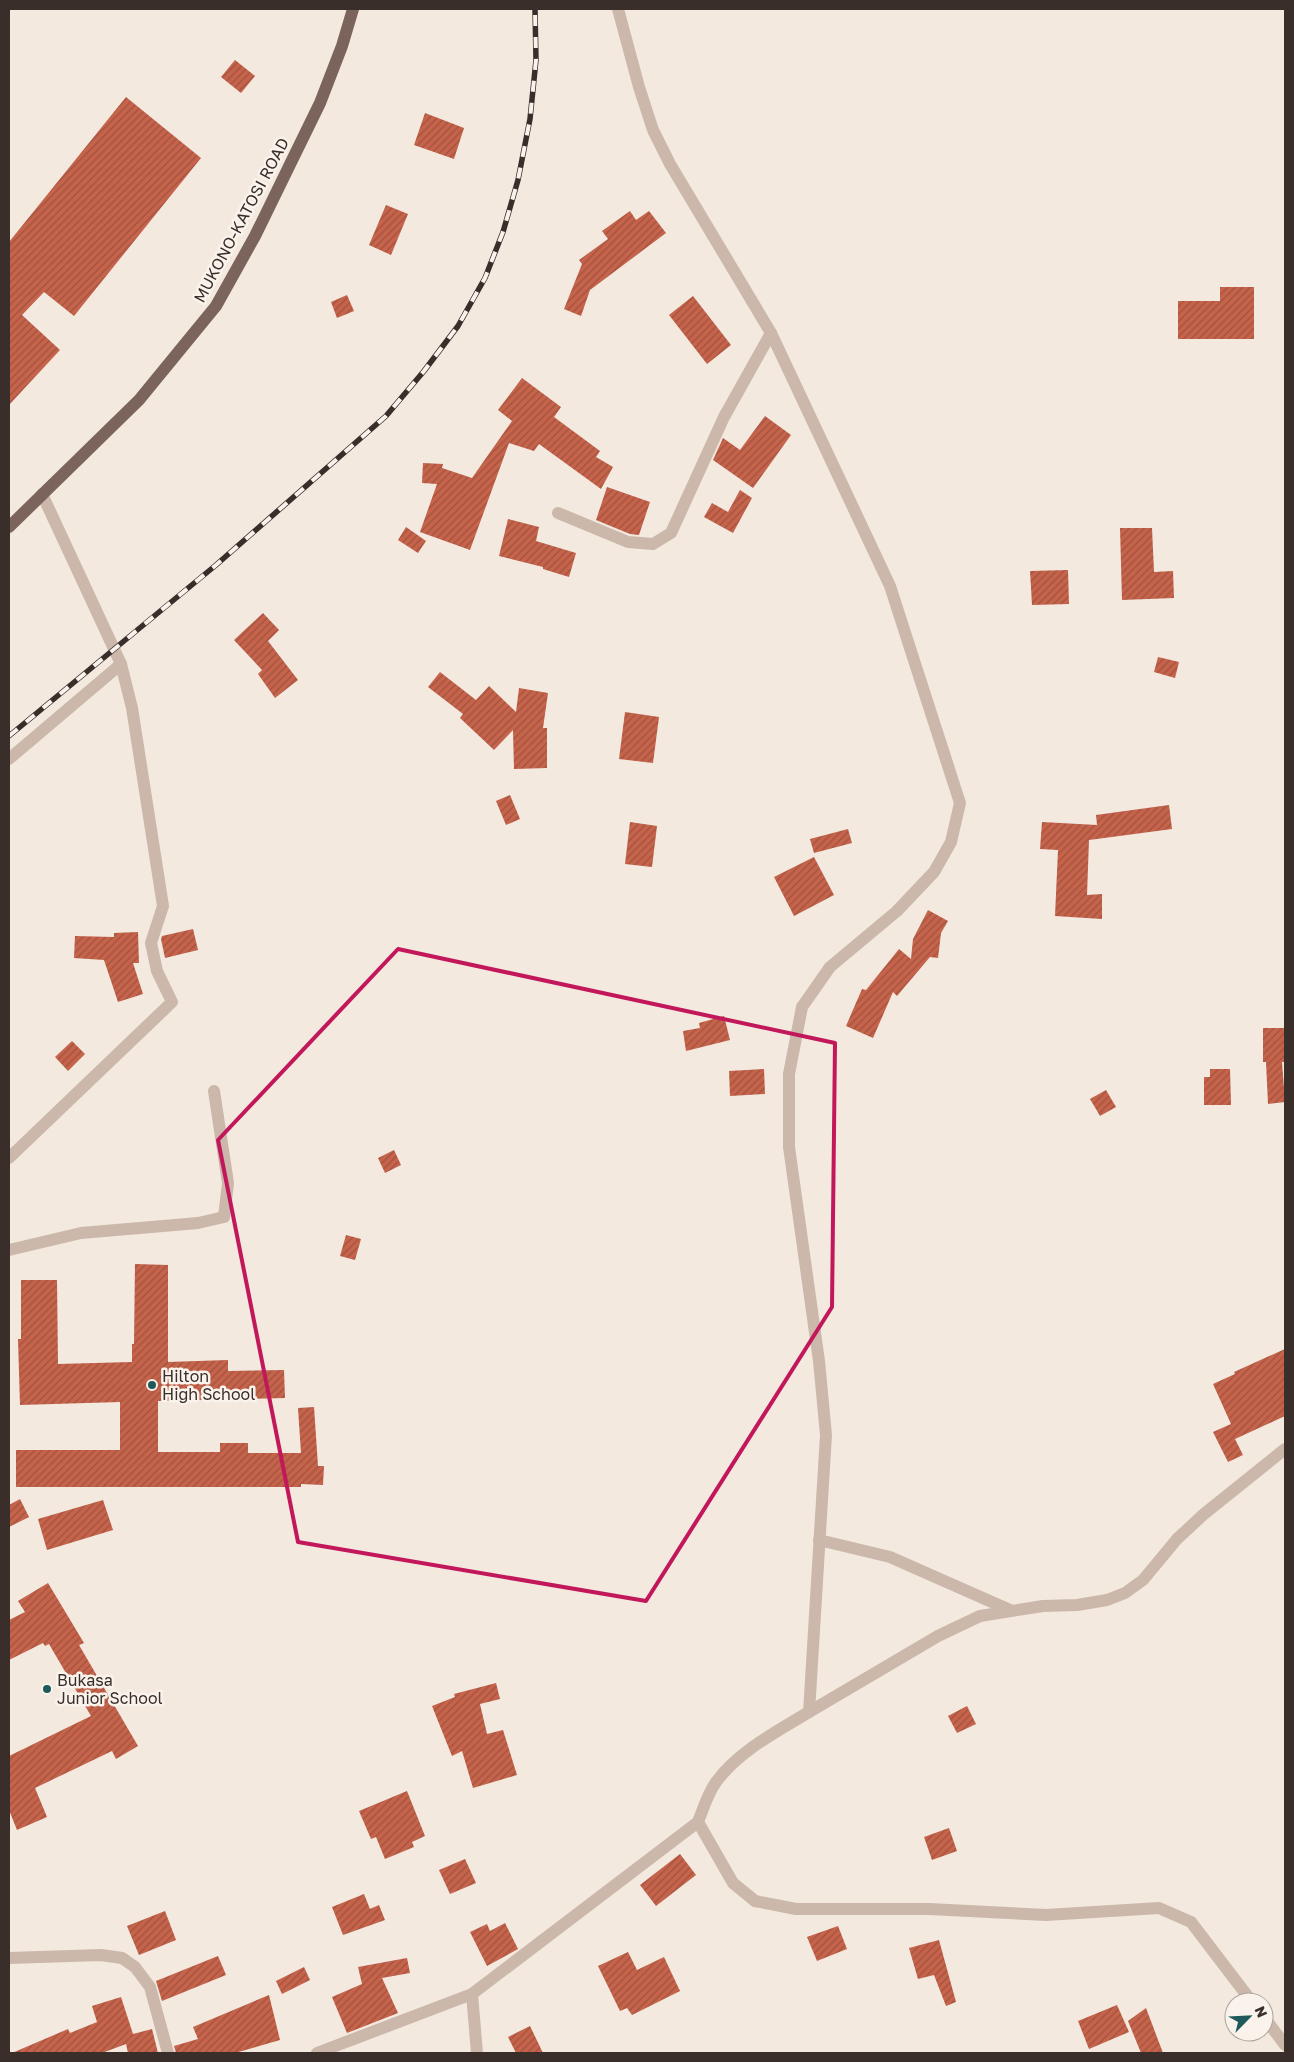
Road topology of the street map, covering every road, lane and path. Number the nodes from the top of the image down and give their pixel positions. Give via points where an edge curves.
1 (353, 9) edge
2 (618, 9) edge
3 (770, 333) junction
4 (42, 494) junction
5 (558, 513) dead end
6 (9, 526) edge
7 (121, 664) junction
8 (9, 759) edge
9 (214, 1090) dead end
10 (9, 1158) edge
11 (9, 1250) edge
12 (1285, 1450) edge
13 (819, 1540) junction
14 (1010, 1610) junction
15 (809, 1712) junction
16 (698, 1822) junction
17 (9, 1958) edge
18 (1244, 1992) edge
19 (472, 1994) junction
20 (1274, 2030) edge
21 (1285, 2045) edge
22 (168, 2053) edge
23 (318, 2053) edge
24 (477, 2053) edge

1 - 4 main road, MUKONO-KATOSI ROAD via 320,103 255,236 216,306 139,400
2 - 3 street via 654,130 670,164
3 - 5 street via 724,416 672,533 653,544 628,542
3 - 13 street via 890,586 960,803 951,842 934,872 897,910 830,967 802,1007 800,1016 789,1074 789,1147 826,1435
4 - 6 main road, MUKONO-KATOSI ROAD
4 - 7 street
7 - 8 street
7 - 10 street via 132,708 163,906 151,943 157,971 172,1002
9 - 11 street via 228,1183 224,1217 81,1233
12 - 14 street via 1204,1514 1177,1539 1143,1580 1125,1593 1077,1605
13 - 14 street via 890,1558
13 - 15 street
14 - 15 street via 980,1616 938,1636
15 - 16 street via 739,1758 715,1783
16 - 18 street via 733,1883 755,1901 796,1909 929,1909 1046,1915 1159,1908 1191,1922
16 - 19 street
17 - 22 street via 101,1955 122,1958 135,1967 150,1987
19 - 23 street
19 - 24 street
20 - 21 street

